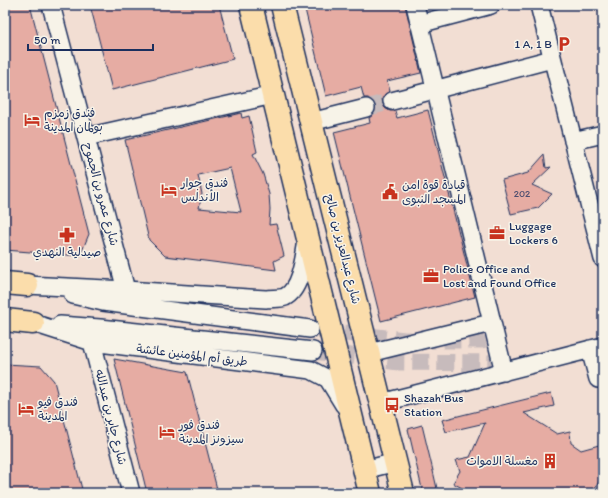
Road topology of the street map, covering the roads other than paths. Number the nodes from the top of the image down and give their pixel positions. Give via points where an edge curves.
1 (51, 5) edge
2 (251, 5) edge
3 (282, 5) edge
4 (415, 5) edge
5 (491, 5) edge
6 (539, 5) edge
7 (419, 24) junction
8 (552, 59) junction
9 (436, 90) junction
10 (273, 95) junction
11 (392, 101) tunnel mouth
12 (366, 108) tunnel mouth
13 (311, 122) junction
14 (603, 134) edge
15 (86, 137) junction
16 (573, 142) junction
17 (308, 237) junction
18 (603, 259) edge
19 (5, 283) edge
20 (27, 285) junction
21 (126, 290) junction
22 (5, 320) edge
23 (33, 323) junction
24 (492, 323) junction
25 (310, 329) tunnel mouth
26 (92, 342) junction
27 (597, 347) edge
28 (313, 351) tunnel mouth
29 (369, 353) junction
30 (504, 372) junction
31 (598, 379) dead end
32 (381, 404) junction
33 (353, 424) junction
34 (396, 462) junction
35 (364, 470) junction
36 (131, 493) edge
37 (370, 493) edge
38 (403, 493) edge

1 - 15 street, شارع عمرو بن الجموح
2 - 10 main road
3 - 13 main road, شارع عبدالعزيز بن صالح
4 - 7 street
5 - 7 street
6 - 8 street
7 - 9 street
8 - 9 street
8 - 16 street
9 - 11 street
9 - 24 street
10 - 15 street
10 - 17 main road
12 - 13 street
13 - 29 main road, شارع عبدالعزيز بن صالح
14 - 16 street
15 - 21 street, شارع عمرو بن الجموح
16 - 18 street
17 - 21 street via 295,288 284,297 266,299
17 - 33 main road
19 - 20 main road
20 - 21 street
20 - 25 street via 103,302
22 - 23 main road, طريق أم المؤمنين عائشة
23 - 26 street, طريق أم المؤمنين عائشة
23 - 28 street
24 - 29 street
24 - 30 street
26 - 33 street, طريق أم المؤمنين عائشة via 311,370 328,379 342,400
26 - 36 street, شارع جابر بن عبدالله
27 - 30 street
27 - 31 street
29 - 32 main road, شارع عبدالعزيز بن صالح
30 - 32 street
32 - 34 main road, شارع عبدالعزيز بن صالح
33 - 35 main road
34 - 35 street
34 - 38 main road, شارع عبدالعزيز بن صالح
35 - 37 main road

